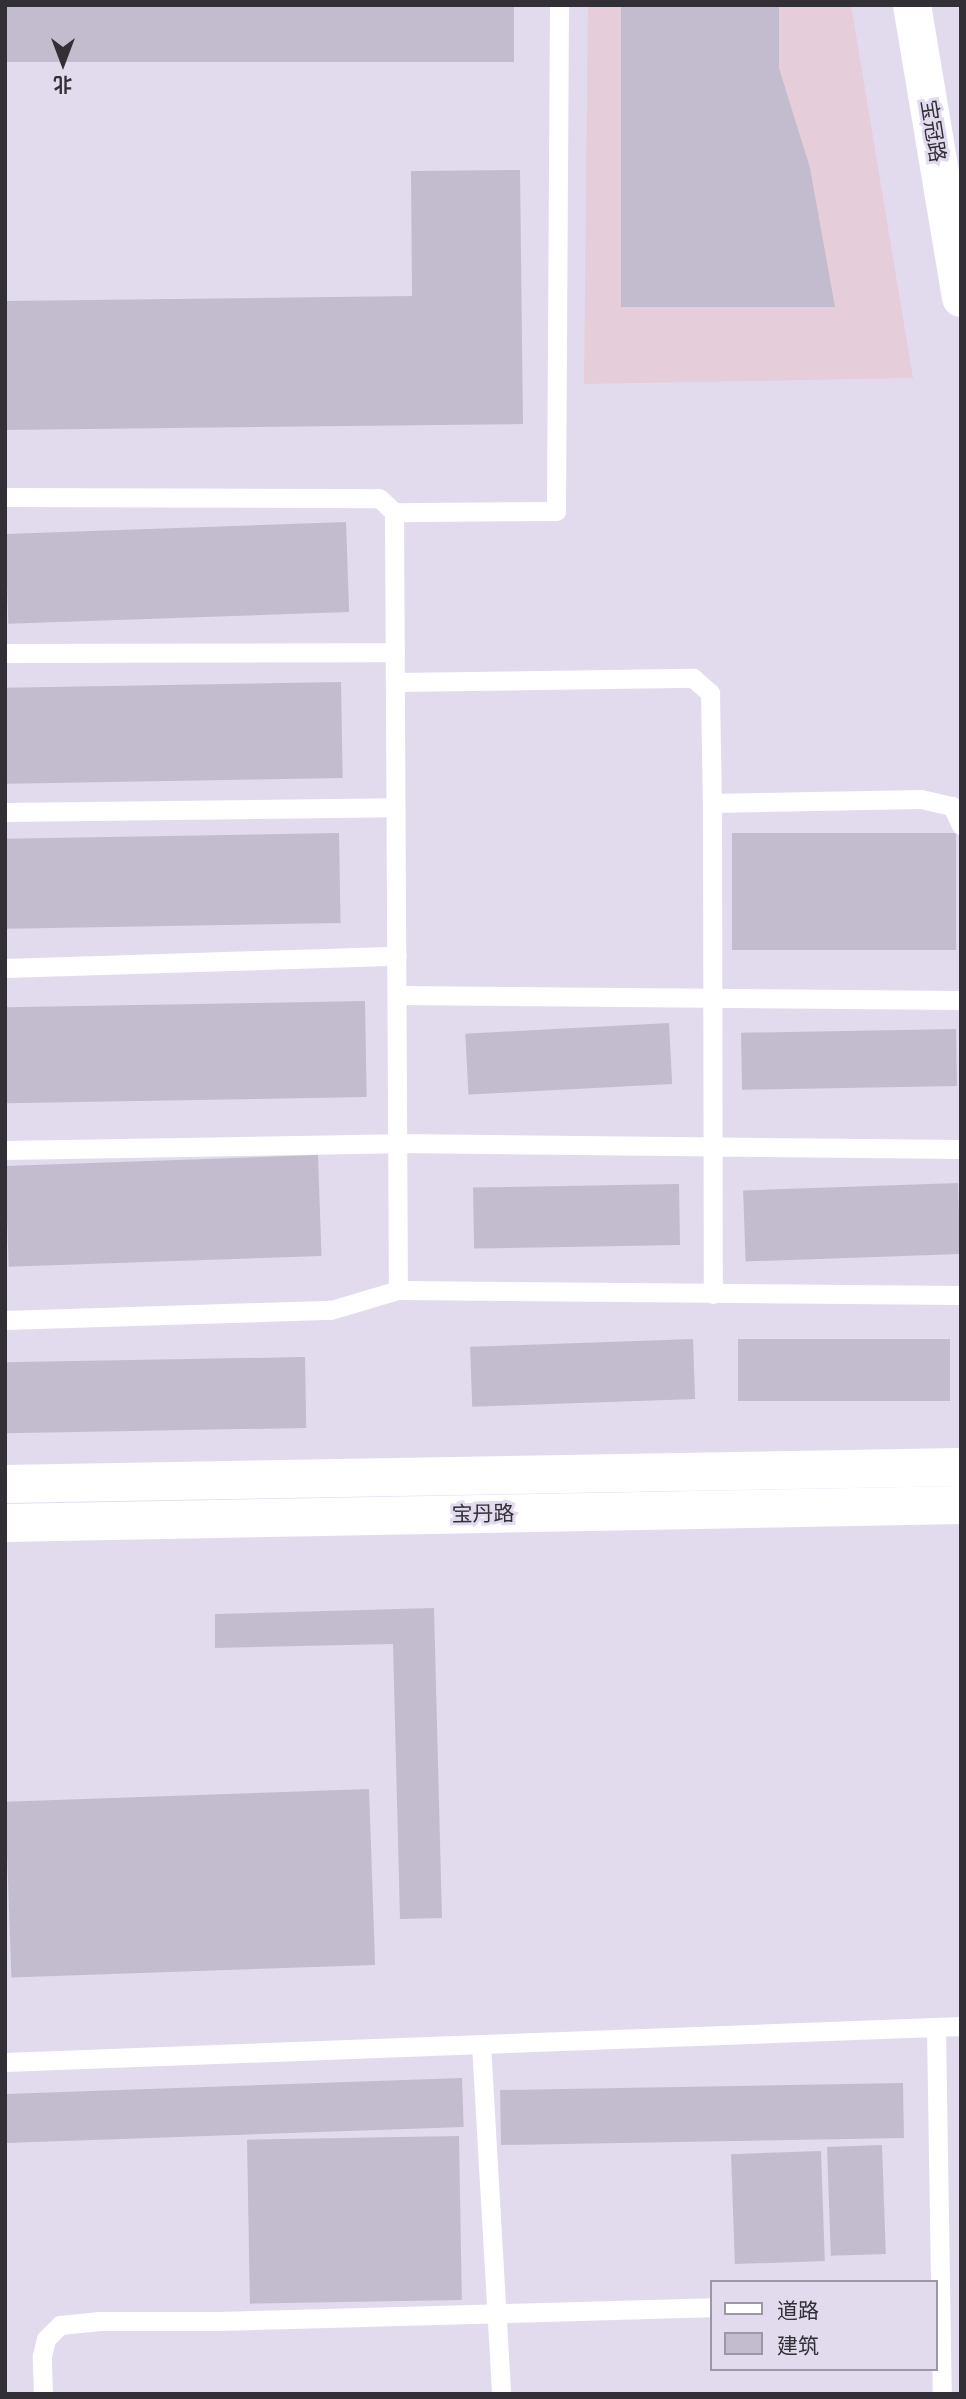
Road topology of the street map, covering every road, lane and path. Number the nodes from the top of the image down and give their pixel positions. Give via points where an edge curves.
1 (558, 5) edge
2 (912, 5) edge
3 (961, 298) edge
4 (5, 497) edge
5 (394, 512) junction
6 (395, 652) junction
7 (5, 653) edge
8 (396, 682) junction
9 (712, 803) junction
10 (396, 807) junction
11 (5, 812) edge
12 (961, 825) edge
13 (397, 956) junction
14 (5, 968) edge
15 (397, 995) junction
16 (713, 997) junction
17 (961, 1000) edge
18 (397, 1143) junction
19 (713, 1147) junction
20 (961, 1149) edge
21 (5, 1150) edge
22 (398, 1290) junction
23 (713, 1294) junction
24 (961, 1295) edge
25 (5, 1320) edge
26 (961, 1467) edge
27 (5, 1485) edge
28 (961, 1504) edge
29 (5, 1523) edge
30 (961, 2026) edge
31 (936, 2027) junction
32 (481, 2044) junction
33 (5, 2062) edge
34 (938, 2280) edge
35 (938, 2300) edge
36 (710, 2307) edge
37 (498, 2313) junction
38 (43, 2394) edge
39 (501, 2394) edge
40 (942, 2394) edge

1 - 5 lane via 556,511
2 - 3 street, 宝冠路
4 - 5 lane via 379,498
5 - 6 lane
6 - 7 lane
6 - 8 lane
8 - 9 lane via 693,678 710,693
8 - 10 lane
9 - 12 lane via 921,799 952,806
9 - 16 lane
10 - 11 lane
10 - 13 lane
13 - 14 lane
13 - 15 lane
15 - 16 lane
15 - 18 lane
16 - 17 lane
16 - 19 lane
18 - 19 lane
18 - 21 lane
18 - 22 lane
19 - 20 lane
19 - 23 lane
22 - 23 lane
22 - 25 lane via 331,1310
23 - 24 lane
26 - 27 street, 宝丹路
28 - 29 street, 宝丹路
30 - 31 lane
31 - 32 lane
31 - 34 lane
32 - 33 lane
32 - 37 lane
35 - 40 lane
36 - 37 lane
37 - 38 lane via 60,2325 46,2339
37 - 39 lane

